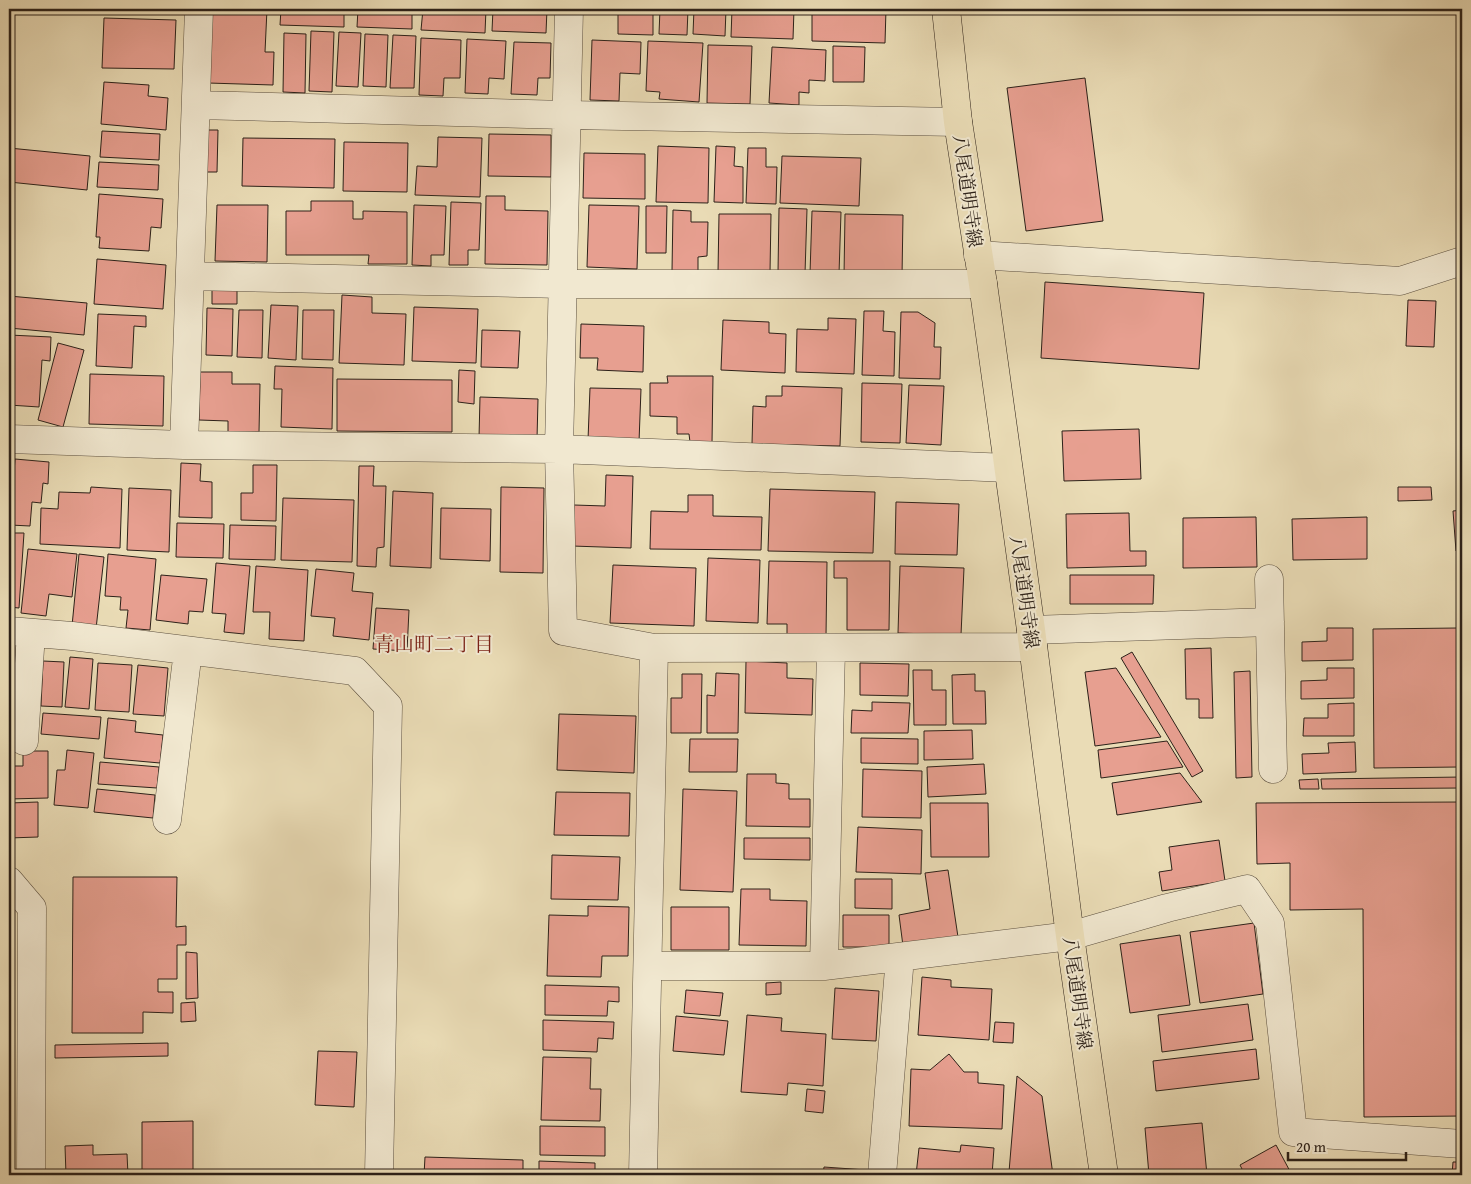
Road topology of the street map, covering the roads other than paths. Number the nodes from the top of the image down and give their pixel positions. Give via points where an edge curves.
1 (199, 9) edge
2 (569, 9) edge
3 (946, 9) edge
4 (196, 105) junction
5 (567, 115) junction
6 (958, 122) junction
7 (978, 255) junction
8 (1462, 261) edge
9 (190, 276) junction
10 (563, 284) junction
11 (983, 284) junction
12 (9, 438) edge
13 (184, 445) junction
14 (559, 449) junction
15 (1008, 468) junction
16 (1269, 579) dead end
17 (1270, 622) junction
18 (20, 632) edge
19 (1032, 638) junction
20 (654, 648) junction
21 (831, 648) junction
22 (188, 650) junction
23 (24, 741) dead end
24 (1273, 769) dead end
25 (167, 820) dead end
26 (9, 881) edge
27 (1070, 936) junction
28 (900, 957) junction
29 (648, 966) junction
30 (824, 966) junction
31 (1462, 1144) edge
32 (31, 1175) edge
33 (379, 1175) edge
34 (644, 1175) edge
35 (882, 1175) edge
36 (1104, 1175) edge

1 - 4 street
2 - 5 street
3 - 6 main road, 八尾道明寺線
4 - 5 street
4 - 9 street
5 - 6 street
5 - 10 street
6 - 7 main road, 八尾道明寺線
7 - 8 street via 1400,281
7 - 11 main road, 八尾道明寺線
9 - 10 street
9 - 13 street
10 - 11 street
10 - 14 street
11 - 15 main road, 八尾道明寺線
12 - 13 street
13 - 14 street
14 - 15 street
14 - 20 street via 563,631
15 - 19 main road, 八尾道明寺線
16 - 17 street
17 - 19 street
17 - 24 street
18 - 22 street
18 - 23 street
19 - 21 street
19 - 27 main road, 八尾道明寺線
20 - 21 street
20 - 29 street
21 - 30 street
22 - 25 street
22 - 33 street via 355,671 388,706
26 - 32 street via 32,908
27 - 28 street
27 - 31 street via 1247,889 1270,923 1293,1132
27 - 36 main road, 八尾道明寺線
28 - 30 street
28 - 35 street
29 - 30 street
29 - 34 street

